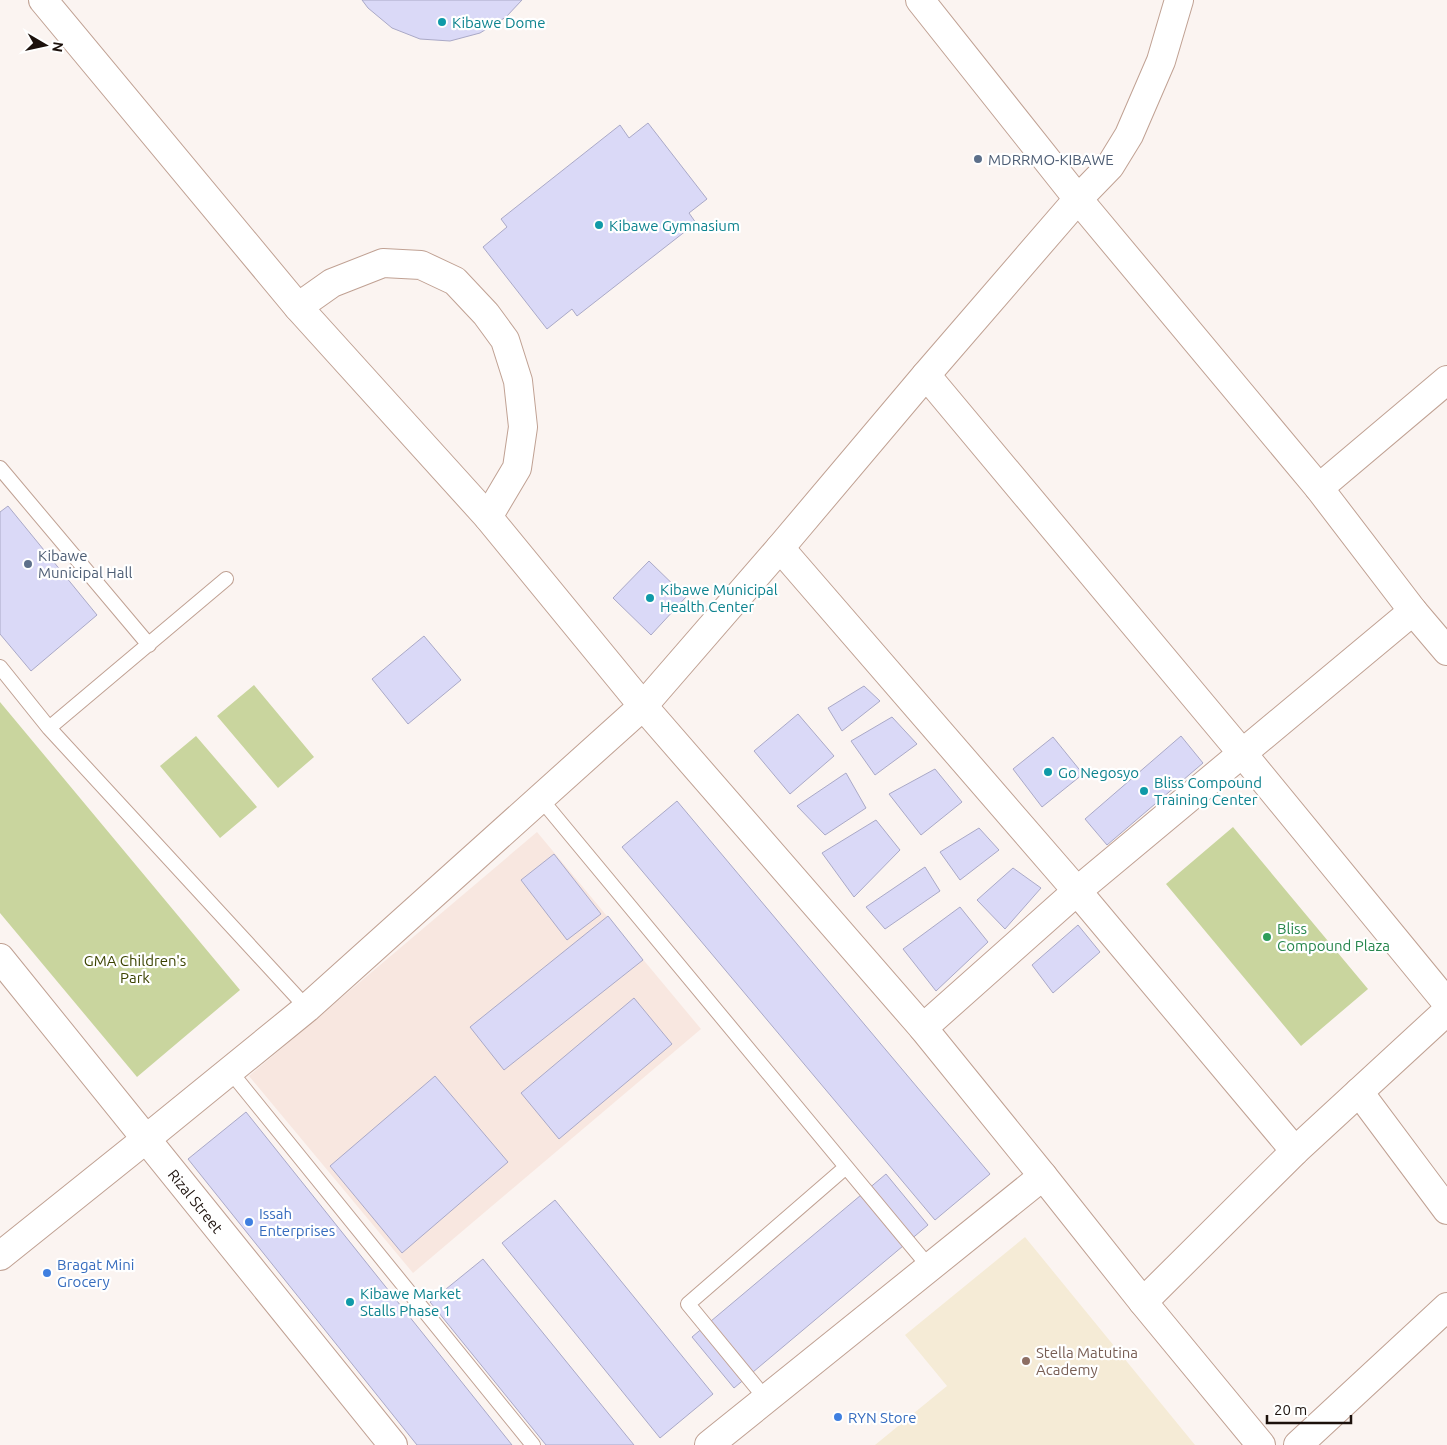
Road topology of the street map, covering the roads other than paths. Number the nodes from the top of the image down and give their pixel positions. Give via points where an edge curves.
1 (43, 0) edge
2 (920, 0) edge
3 (1179, 0) edge
4 (1078, 199) junction
5 (298, 307) junction
6 (926, 375) junction
7 (1447, 380) edge
8 (0, 468) edge
9 (1319, 488) junction
10 (488, 517) junction
11 (780, 548) junction
12 (226, 579) dead end
13 (1412, 611) junction
14 (149, 645) junction
15 (1447, 651) edge
16 (0, 667) edge
17 (643, 706) junction
18 (49, 728) junction
19 (1242, 753) junction
20 (540, 798) junction
21 (1078, 891) junction
22 (0, 958) edge
23 (1447, 1003) edge
24 (307, 1008) junction
25 (1447, 1010) edge
26 (923, 1028) junction
27 (230, 1071) junction
28 (1359, 1092) junction
29 (146, 1140) junction
30 (1295, 1151) junction
31 (846, 1167) junction
32 (1044, 1176) junction
33 (1447, 1210) edge
34 (0, 1256) edge
35 (930, 1268) junction
36 (1143, 1302) junction
37 (1447, 1307) edge
38 (766, 1399) junction
39 (393, 1445) edge
40 (533, 1445) edge
41 (709, 1445) edge
42 (1261, 1445) edge
43 (1298, 1445) edge

1 - 5 street
2 - 4 street
3 - 4 street via 1161,61 1130,135 1110,166
4 - 6 street
4 - 9 street
5 - 10 street
5 - 10 street via 332,283 383,263 421,265 455,281 486,314 505,340 518,381 523,427 517,468
6 - 11 street
6 - 19 street
7 - 9 street
8 - 14 lane
9 - 13 street
10 - 17 street
11 - 17 street
11 - 21 street
12 - 14 lane
13 - 15 street
13 - 19 street
14 - 18 lane
16 - 18 lane
17 - 20 street
17 - 26 street
18 - 24 lane
19 - 21 street
19 - 23 street
20 - 24 street
20 - 31 lane
21 - 26 street
21 - 30 street
22 - 29 street, Rizal Street
24 - 27 street
25 - 28 street
26 - 32 street
27 - 29 street
27 - 40 lane
28 - 30 street
28 - 33 street
29 - 34 street
29 - 39 street, Rizal Street
30 - 36 street
31 - 35 lane
31 - 38 lane via 688,1304
32 - 35 street
32 - 36 street
35 - 38 street
36 - 42 street
37 - 43 street
38 - 41 street

